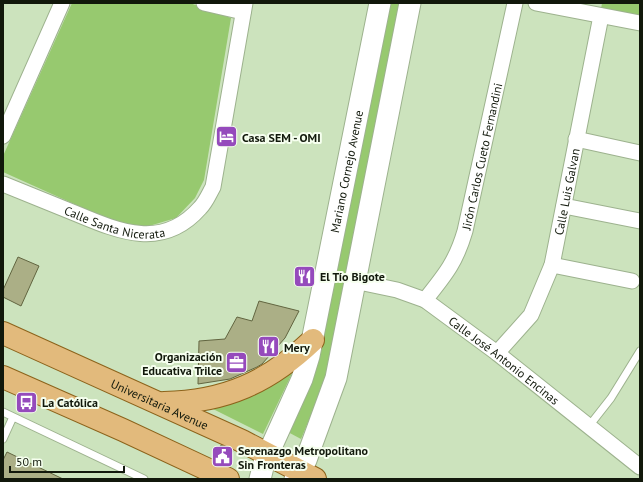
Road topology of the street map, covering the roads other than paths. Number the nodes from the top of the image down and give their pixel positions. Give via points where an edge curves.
1 (62, 3) edge
2 (204, 3) edge
3 (380, 3) edge
4 (410, 3) edge
5 (515, 3) edge
6 (536, 3) edge
7 (244, 8) edge
8 (601, 16) junction
9 (640, 23) edge
10 (3, 136) edge
11 (576, 139) junction
12 (640, 153) edge
13 (3, 184) edge
14 (564, 206) junction
15 (640, 221) edge
16 (552, 264) junction
17 (354, 281) junction
18 (632, 281) dead end
19 (425, 300) junction
20 (3, 333) edge
21 (313, 340) junction
22 (640, 351) edge
23 (497, 353) junction
24 (3, 377) edge
25 (161, 403) junction
26 (3, 412) edge
27 (13, 417) junction
28 (589, 426) junction
29 (3, 439) edge
30 (267, 454) junction
31 (640, 467) edge
32 (304, 476) edge
33 (144, 479) edge
34 (228, 479) edge
35 (260, 479) edge

1 - 10 street
2 - 7 street
3 - 21 main road, Mariano Cornejo Avenue
4 - 17 main road
5 - 19 street, Jirón Carlos Cueto Fernandini via 465,231 458,254
6 - 8 street
7 - 13 street, Calle Santa Nicerata via 213,187 201,208 183,223 161,233 137,235 114,229
8 - 9 street
8 - 11 street, Calle Luis Galvan
11 - 12 street
11 - 14 street, Calle Luis Galvan
14 - 15 street
14 - 16 street, Calle Luis Galvan
16 - 18 street
16 - 23 street, Calle Luis Galvan via 530,316
17 - 19 street, Calle José Antonio Encinas via 397,290
17 - 32 main road via 336,378
19 - 23 street, Calle José Antonio Encinas
20 - 25 main road, Universitaria Avenue
21 - 25 main road via 281,368 243,389 202,401
21 - 30 main road, Mariano Cornejo Avenue via 302,378
22 - 28 lane via 611,398
23 - 28 street, Calle José Antonio Encinas
24 - 34 main road
25 - 30 main road, Universitaria Avenue
26 - 27 lane
27 - 29 lane
27 - 33 lane
28 - 31 street, Calle José Antonio Encinas
30 - 32 main road, Universitaria Avenue
30 - 35 main road, Mariano Cornejo Avenue

